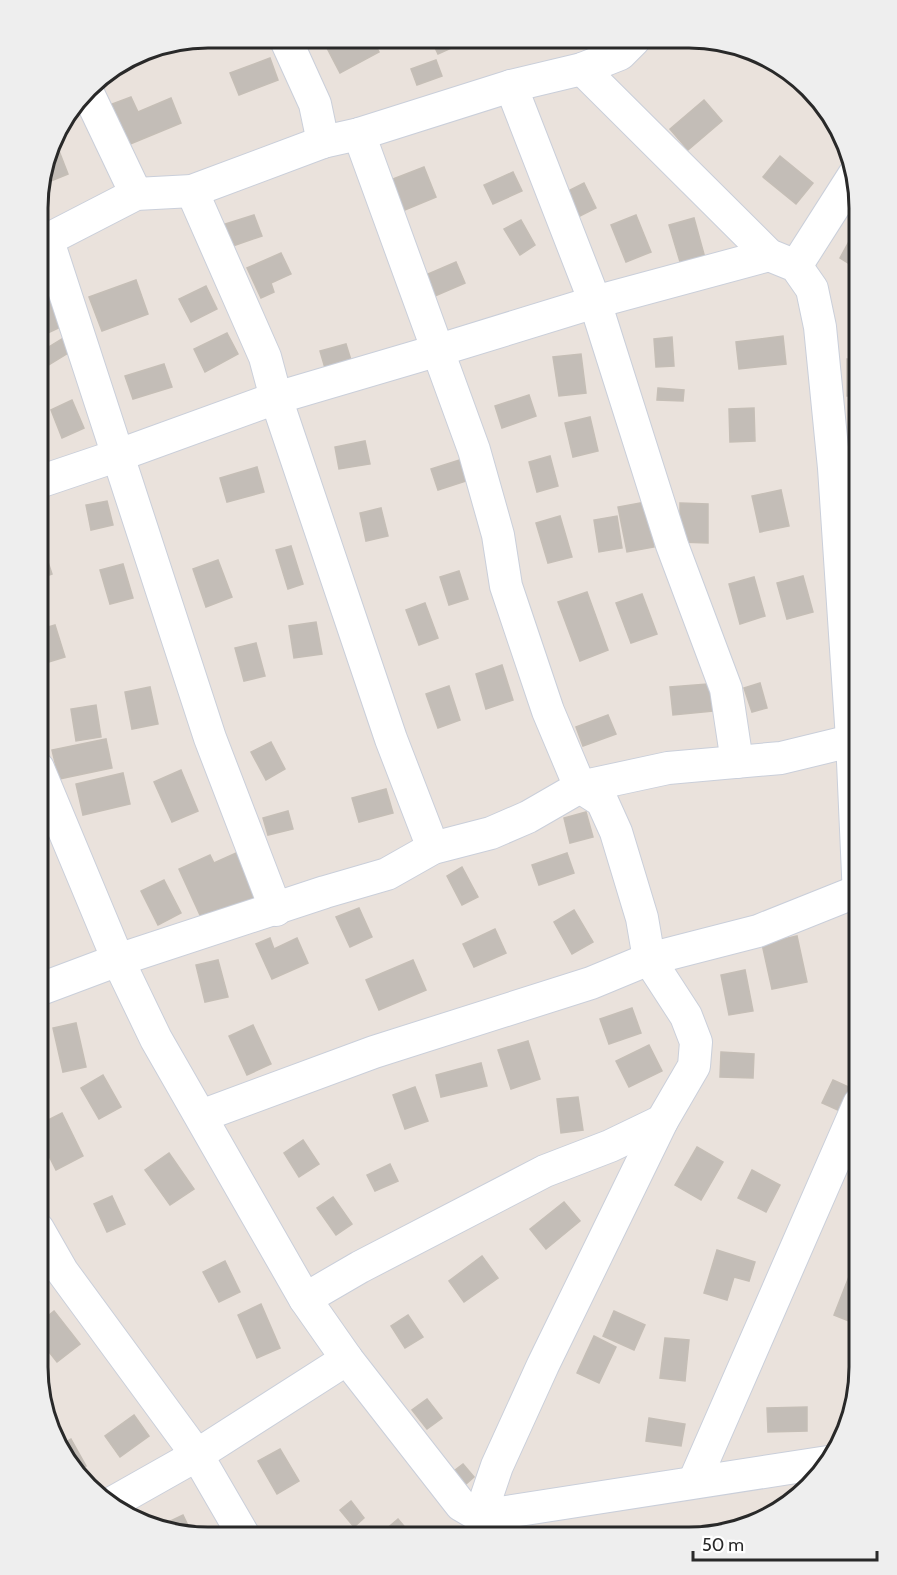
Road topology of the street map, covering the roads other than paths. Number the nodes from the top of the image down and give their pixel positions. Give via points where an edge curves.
1 (290, 48) edge
2 (626, 48) edge
3 (582, 69) junction
4 (511, 86) junction
5 (91, 100) edge
6 (359, 134) junction
7 (323, 142) junction
8 (847, 183) edge
9 (192, 191) junction
10 (136, 194) junction
11 (48, 240) edge
12 (48, 257) edge
13 (782, 260) junction
14 (596, 302) junction
15 (439, 351) junction
16 (276, 398) junction
17 (119, 455) junction
18 (847, 466) edge
19 (48, 479) edge
20 (849, 527) edge
21 (849, 741) edge
22 (738, 762) junction
23 (580, 787) junction
24 (48, 792) edge
25 (433, 848) junction
26 (849, 898) edge
27 (276, 910) junction
28 (649, 959) junction
29 (118, 960) junction
30 (48, 986) edge
31 (201, 1116) junction
32 (662, 1121) junction
33 (849, 1127) edge
34 (48, 1246) edge
35 (305, 1299) junction
36 (346, 1359) junction
37 (197, 1455) junction
38 (816, 1464) edge
39 (694, 1482) junction
40 (118, 1499) edge
41 (239, 1527) edge
42 (486, 1527) edge

1 - 7 street via 315,104
2 - 3 street
3 - 4 street
3 - 13 street
4 - 6 street
4 - 14 street
5 - 10 street
6 - 7 street
6 - 15 street
7 - 9 street
8 - 13 street
9 - 10 street
9 - 16 street via 265,357
10 - 11 street
12 - 17 street
13 - 14 street
13 - 18 street via 812,289
14 - 15 street
14 - 22 street via 672,545 726,689
15 - 16 street
15 - 23 street via 474,450 498,535 506,586 548,711
16 - 17 street
16 - 25 street via 391,739
17 - 19 street
17 - 27 street via 210,738
18 - 20 street
21 - 22 street via 782,758
22 - 23 street via 668,768
23 - 25 street via 491,833
23 - 28 street via 602,801 616,832 642,918
24 - 29 street
25 - 27 street via 387,874
26 - 28 street via 758,930
27 - 29 street
28 - 31 street via 591,983 374,1052
28 - 32 street via 686,1016 696,1042 694,1066
29 - 30 street
29 - 31 street via 156,1039
31 - 35 street
32 - 35 street via 545,1171
32 - 42 street via 497,1466
33 - 39 street
34 - 37 street
35 - 36 street
36 - 37 street
36 - 42 street via 461,1505
37 - 40 street
37 - 41 street
38 - 39 street
39 - 42 street

